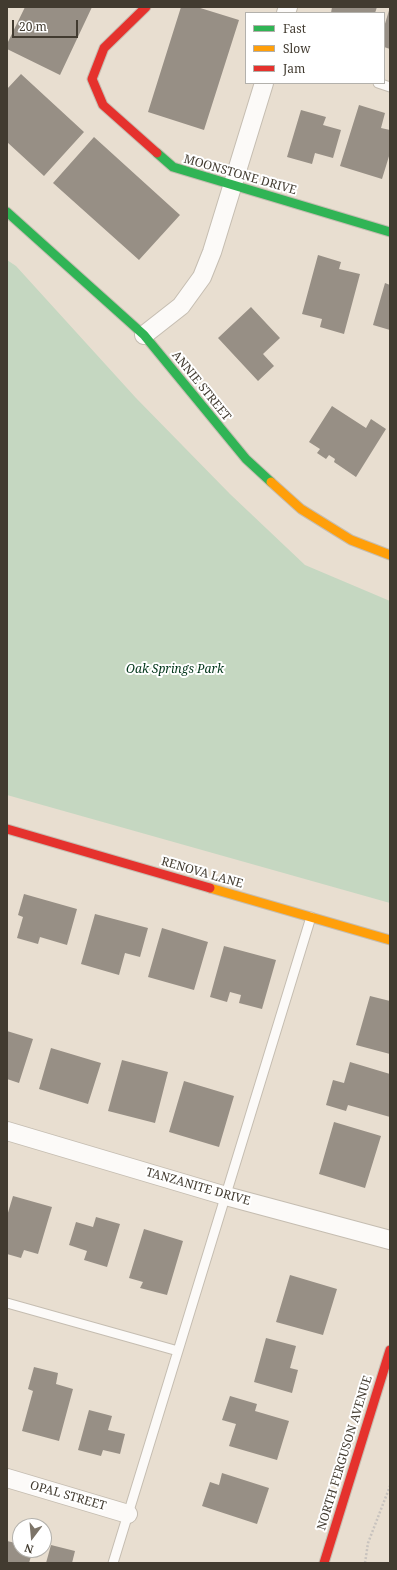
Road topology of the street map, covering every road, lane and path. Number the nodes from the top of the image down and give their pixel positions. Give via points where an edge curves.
1 (146, 7) edge
2 (264, 84) edge
3 (233, 185) junction
4 (7, 212) edge
5 (390, 232) edge
6 (144, 335) junction
7 (390, 555) edge
8 (7, 829) edge
9 (312, 917) junction
10 (390, 940) edge
11 (7, 1131) edge
12 (226, 1196) junction
13 (390, 1240) edge
14 (7, 1303) edge
15 (390, 1350) edge
16 (178, 1351) junction
17 (7, 1478) edge
18 (390, 1486) edge
19 (128, 1514) junction
20 (113, 1563) edge
21 (324, 1563) edge
22 (365, 1563) edge

1 - 3 street, MOONSTONE DRIVE via 104,48 92,78 103,105 173,167
2 - 3 street
3 - 5 street, MOONSTONE DRIVE
3 - 6 street via 202,277 181,306
4 - 6 street, ANNIE STREET
6 - 7 street, ANNIE STREET via 246,459 301,509 351,540
8 - 9 street, RENOVA LANE
9 - 10 street, RENOVA LANE
9 - 12 lane
11 - 12 street, TANZANITE DRIVE
12 - 13 street, TANZANITE DRIVE
12 - 16 lane
14 - 16 lane
15 - 21 street, NORTH FERGUSON AVENUE
16 - 19 lane
17 - 19 street, OPAL STREET
18 - 22 path via 368,1543
19 - 20 lane

